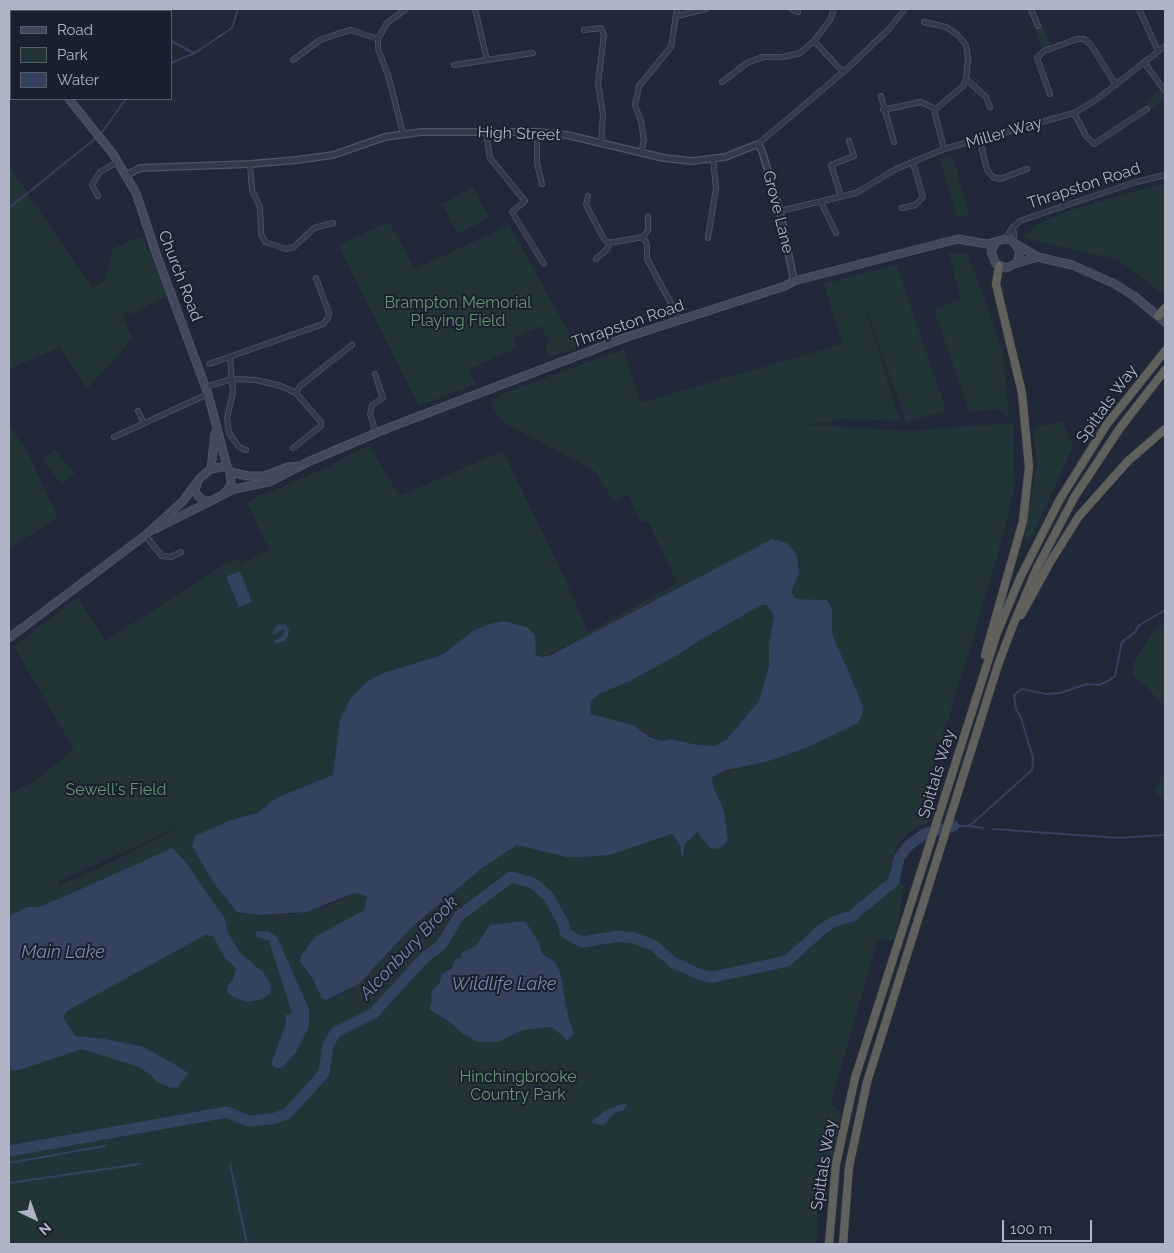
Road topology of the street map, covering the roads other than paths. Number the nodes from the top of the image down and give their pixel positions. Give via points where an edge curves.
1 (406, 9) edge
2 (475, 9) edge
3 (677, 9) edge
4 (706, 9) edge
5 (792, 9) edge
6 (834, 9) edge
7 (905, 9) edge
8 (1031, 9) edge
9 (1139, 9) edge
10 (798, 12) dead end
11 (677, 16) junction
12 (924, 22) dead end
13 (1038, 26) dead end
14 (584, 30) dead end
15 (378, 39) junction
16 (814, 41) junction
17 (1165, 46) edge
18 (1158, 51) junction
19 (532, 53) dead end
20 (293, 60) dead end
21 (487, 60) junction
22 (1144, 62) junction
23 (454, 66) dead end
24 (843, 72) junction
25 (966, 79) junction
26 (722, 82) dead end
27 (1116, 85) junction
28 (1165, 91) edge
29 (1050, 94) dead end
30 (881, 96) dead end
31 (70, 100) edge
32 (990, 107) dead end
33 (936, 109) junction
34 (1147, 109) dead end
35 (884, 110) junction
36 (1074, 113) junction
37 (486, 132) junction
38 (538, 132) junction
39 (404, 133) junction
40 (849, 141) dead end
41 (980, 141) junction
42 (894, 142) dead end
43 (601, 143) junction
44 (758, 144) junction
45 (944, 149) junction
46 (641, 153) junction
47 (713, 158) junction
48 (117, 162) junction
49 (913, 163) junction
50 (250, 164) junction
51 (1027, 169) dead end
52 (1165, 175) edge
53 (127, 176) junction
54 (542, 184) dead end
55 (98, 196) dead end
56 (588, 196) dead end
57 (841, 197) junction
58 (821, 202) junction
59 (902, 208) dead end
60 (780, 211) junction
61 (648, 217) dead end
62 (333, 223) dead end
63 (1013, 227) junction
64 (836, 233) dead end
65 (643, 237) junction
66 (708, 238) dead end
67 (1005, 239) junction
68 (972, 241) junction
69 (610, 243) junction
70 (995, 243) junction
71 (1016, 244) junction
72 (1038, 257) junction
73 (992, 258) junction
74 (596, 259) dead end
75 (1017, 263) junction
76 (544, 264) dead end
77 (998, 266) junction
78 (316, 278) dead end
79 (794, 281) junction
80 (1165, 308) edge
81 (1158, 316) junction
82 (680, 320) junction
83 (1165, 322) edge
84 (352, 345) dead end
85 (1165, 351) edge
86 (230, 358) junction
87 (209, 364) dead end
88 (1165, 370) edge
89 (375, 374) dead end
90 (232, 380) junction
91 (207, 390) junction
92 (296, 393) junction
93 (138, 411) dead end
94 (144, 423) junction
95 (216, 425) junction
96 (1165, 429) edge
97 (376, 433) junction
98 (114, 437) dead end
99 (293, 448) dead end
100 (246, 450) dead end
101 (301, 466) junction
102 (211, 468) junction
103 (229, 469) junction
104 (197, 484) junction
105 (224, 494) junction
106 (210, 501) junction
107 (146, 534) junction
108 (181, 552) dead end
109 (9, 638) edge
110 (998, 665) junction
111 (979, 689) junction
112 (829, 1244) edge
113 (843, 1244) edge

1 - 15 street via 387,23
2 - 21 street
3 - 11 street
4 - 11 street
5 - 10 street
6 - 16 street
7 - 24 street, High Street via 875,44
8 - 13 street
9 - 18 street
11 - 46 street via 671,47 639,86 635,105 644,140
12 - 25 street via 946,27 966,45
14 - 43 street via 601,28 604,35 598,83 603,116
15 - 20 street via 351,30 320,40
15 - 39 street via 380,59 388,75
16 - 24 street
16 - 26 street via 800,53 763,57 747,63
17 - 18 street, Miller Way
18 - 22 street, Miller Way
19 - 21 street
21 - 23 street
22 - 27 street, Miller Way
22 - 28 street
24 - 44 street, High Street
25 - 32 street via 986,97
25 - 33 street via 963,86
27 - 29 street via 1091,45 1084,39 1077,39 1044,51 1038,58
27 - 36 street, Miller Way
30 - 35 street
31 - 48 main road, Church Road
33 - 35 street via 921,102
33 - 45 street
34 - 36 street via 1094,144
35 - 42 street
36 - 41 street, Miller Way
37 - 38 street, High Street
37 - 39 street, High Street
37 - 76 street via 490,158 525,201 512,212
38 - 43 street, High Street
38 - 54 street
39 - 50 street, High Street via 333,155
40 - 57 street via 854,156 832,165
41 - 45 street, Miller Way
41 - 51 street via 986,170 993,177 1000,179
43 - 46 street, High Street
44 - 47 street, High Street via 744,152
44 - 60 street, Grove Lane
45 - 49 street, Miller Way
46 - 47 street, High Street via 692,161
47 - 66 street via 716,188
48 - 53 main road, Church Road
48 - 55 street via 100,172 92,185
49 - 57 street, Miller Way via 896,169 856,193
49 - 59 street via 923,197 915,205
50 - 53 street, High Street via 140,168
50 - 62 street via 252,190 260,207 261,234 265,242 286,249 294,247 314,228
52 - 63 street, Thrapston Road via 1040,214
53 - 91 main road, Church Road
56 - 69 street via 586,206 604,239
57 - 58 street, Miller Way
58 - 60 street, Miller Way
58 - 64 street
60 - 79 street, Grove Lane
61 - 65 street via 648,230
63 - 67 street
63 - 71 street
65 - 69 street
65 - 82 street via 647,244 647,259
67 - 70 main road, Thrapston Road
67 - 71 main road
68 - 70 main road, Thrapston Road
68 - 73 main road
68 - 79 main road, Thrapston Road via 952,240
69 - 74 street
70 - 73 main road
71 - 72 main road
71 - 75 main road via 1020,251
72 - 75 main road
72 - 81 main road via 1072,265 1114,283
73 - 77 main road
75 - 77 main road via 1006,268
77 - 111 highway via 996,284 1022,393 1029,467 1023,521 986,651
78 - 86 street via 328,313 323,324
79 - 82 main road, Thrapston Road
80 - 81 highway
81 - 83 main road
82 - 97 main road, Thrapston Road via 624,338
84 - 92 street via 300,386
85 - 111 highway, Spittals Way via 1107,424 1060,499 1016,587
86 - 87 street
86 - 90 street
88 - 110 highway, Spittals Way via 1115,435 1062,520 1026,593
89 - 97 street via 383,398 372,405 370,414
90 - 91 street
90 - 92 street via 256,380
90 - 100 street via 233,392 227,418 229,433
91 - 94 street
91 - 95 main road, Church Road
92 - 99 street via 321,426
93 - 94 street
94 - 98 street
95 - 102 main road
95 - 103 main road, Church Road
96 - 110 highway via 1122,466 1079,516 1031,595
97 - 101 main road, Thrapston Road
101 - 103 main road, Thrapston Road via 258,476
101 - 105 main road, Thrapston Road via 268,482
102 - 103 main road, Thrapston Road
102 - 104 main road
103 - 105 main road via 232,483
104 - 106 main road via 195,491 198,496
104 - 107 main road
105 - 106 main road, Thrapston Road
106 - 107 main road, Thrapston Road
107 - 108 street via 162,556 171,557
107 - 109 main road
110 - 113 highway, Spittals Way via 860,1111 849,1167
111 - 112 highway, Spittals Way via 846,1111 833,1188

